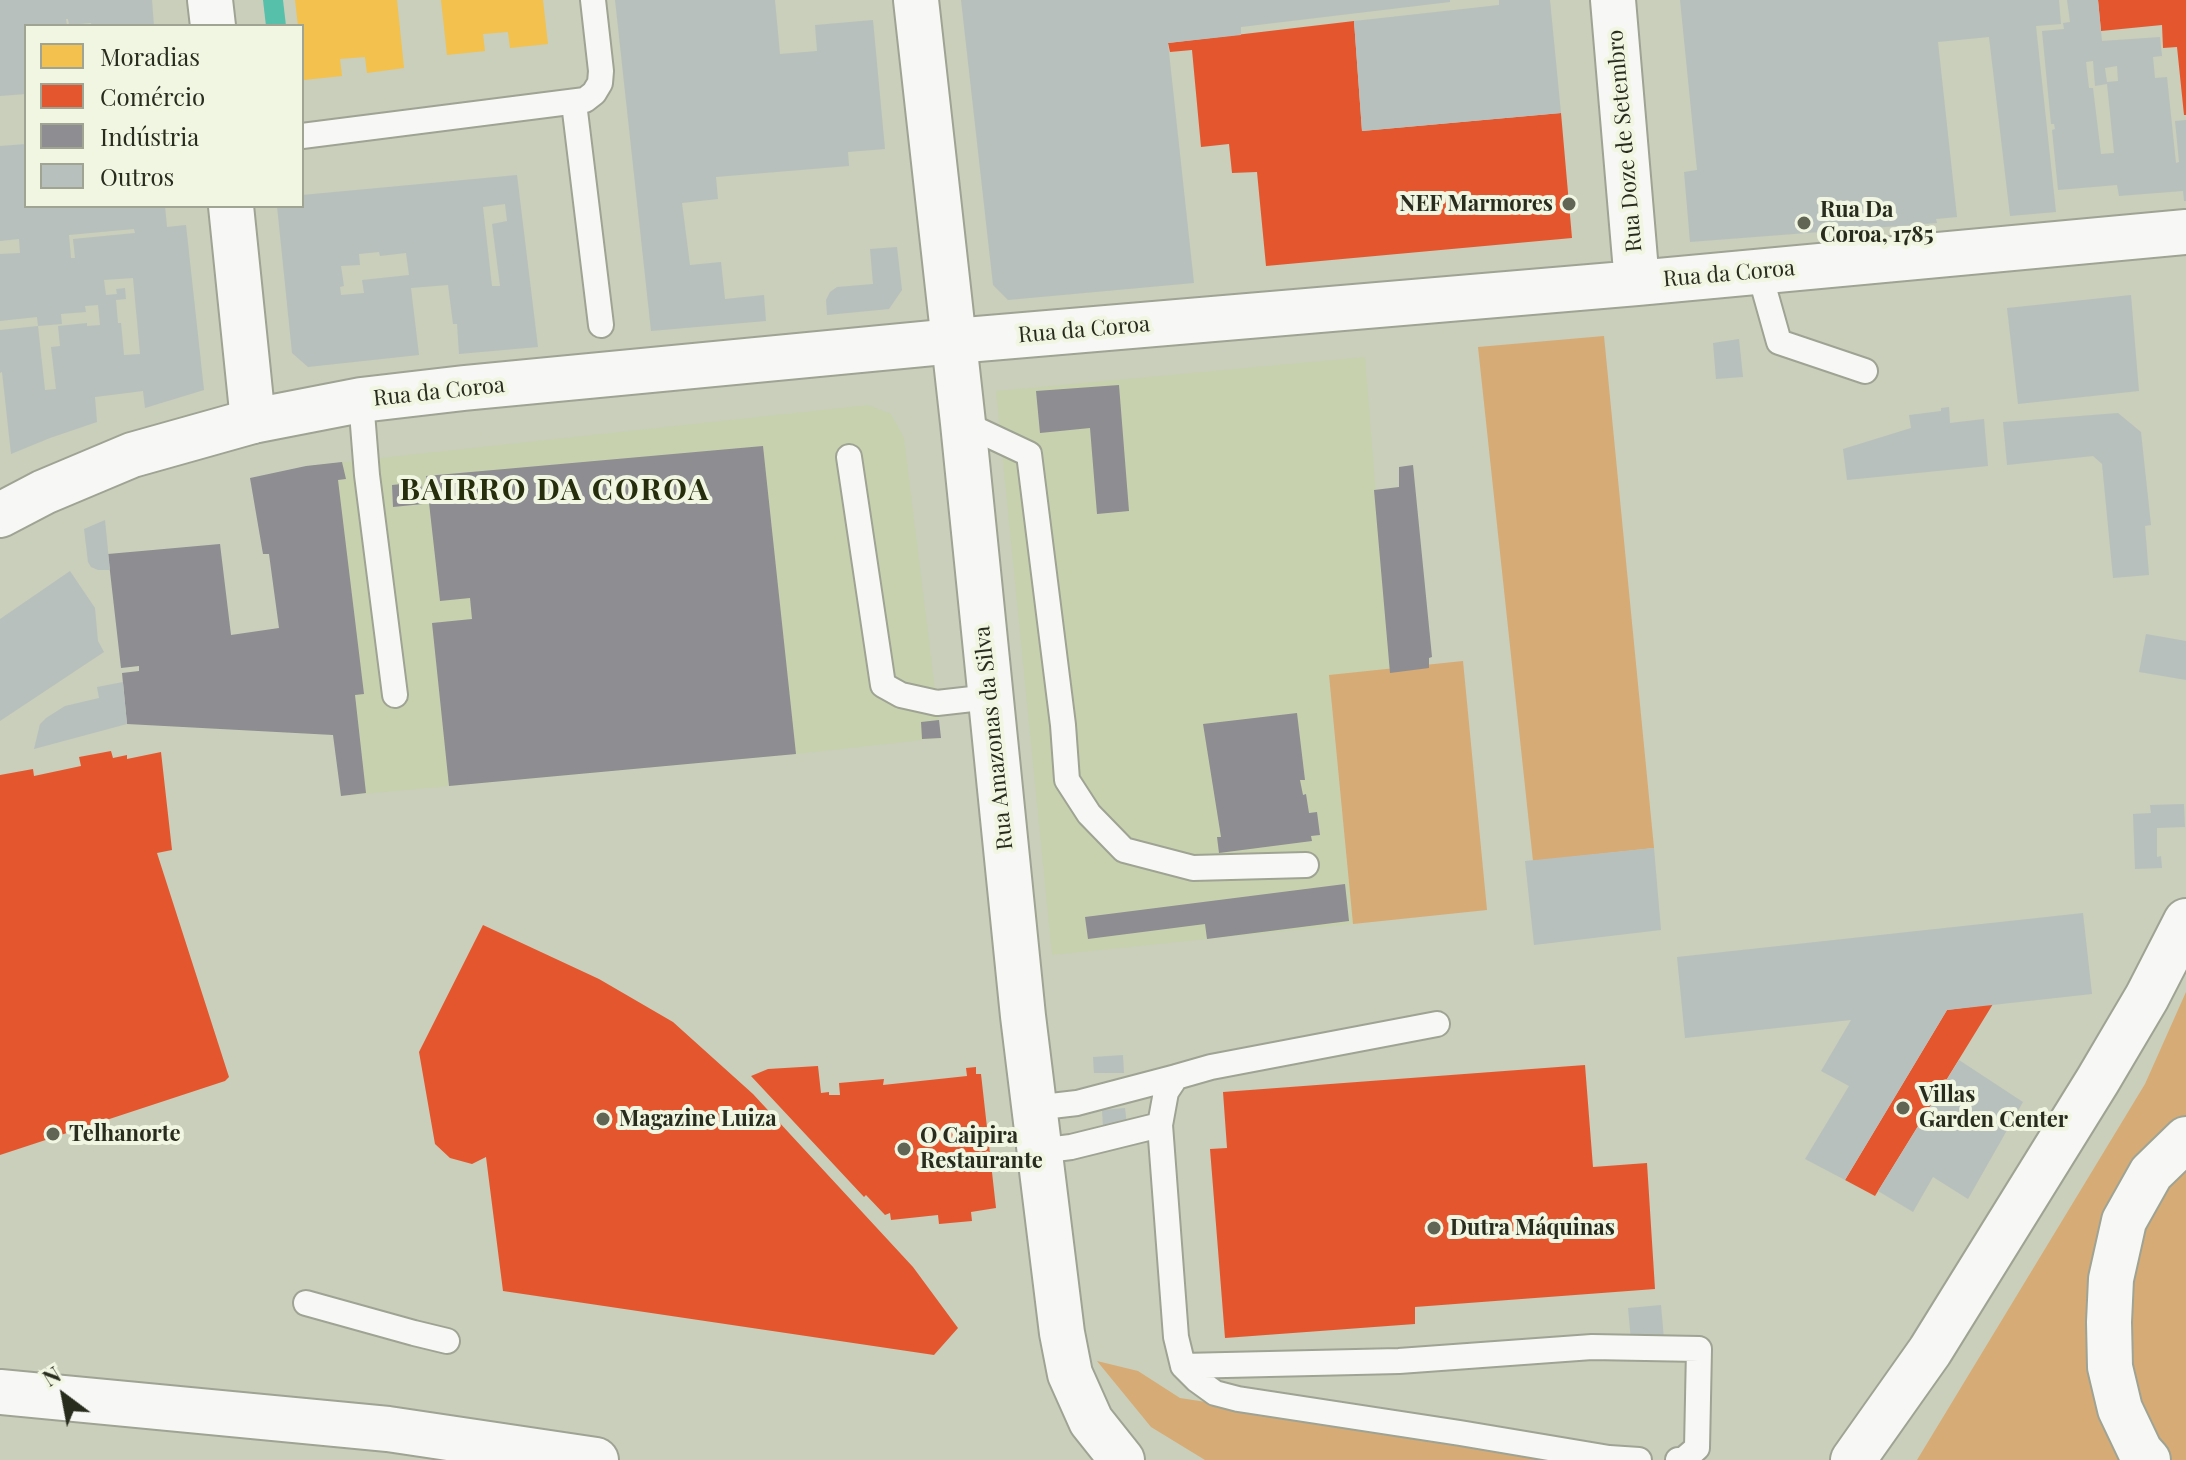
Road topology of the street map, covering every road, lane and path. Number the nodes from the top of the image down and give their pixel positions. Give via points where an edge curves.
1 (210, 0) edge
2 (593, 0) edge
3 (916, 0) edge
4 (1613, 0) edge
5 (213, 24) edge
6 (574, 103) junction
7 (304, 136) edge
8 (231, 208) edge
9 (2186, 232) edge
10 (1759, 271) junction
11 (1637, 283) junction
12 (601, 325) dead end
13 (954, 341) junction
14 (1865, 371) dead end
15 (361, 400) junction
16 (253, 421) junction
17 (963, 423) junction
18 (849, 457) dead end
19 (0, 515) edge
20 (395, 695) dead end
21 (990, 697) junction
22 (1306, 865) dead end
23 (2186, 921) edge
24 (1437, 1024) dead end
25 (1176, 1077) junction
26 (1034, 1108) junction
27 (1160, 1125) junction
28 (2186, 1139) edge
29 (1039, 1151) junction
30 (306, 1303) dead end
31 (447, 1341) dead end
32 (1183, 1366) junction
33 (0, 1392) edge
34 (596, 1460) edge
35 (1122, 1460) edge
36 (1639, 1460) edge
37 (1678, 1460) edge
38 (1853, 1460) edge
39 (2148, 1460) edge

1 - 5 main road
2 - 6 lane via 600,83 585,100
3 - 13 main road, Rua Amazonas da Silva
4 - 11 main road, Rua Doze de Setembro
6 - 7 lane
6 - 12 lane
8 - 16 main road
9 - 10 main road, Rua da Coroa
10 - 11 main road, Rua da Coroa
10 - 14 lane via 1779,342
11 - 13 main road, Rua da Coroa
13 - 15 main road, Rua da Coroa
13 - 17 main road, Rua Amazonas da Silva
15 - 16 main road, Rua da Coroa
15 - 20 lane
16 - 19 main road, Rua da Coroa via 132,455
17 - 21 main road, Rua Amazonas da Silva
17 - 22 lane via 1029,454 1067,780 1089,814 1124,850 1193,868
18 - 21 lane via 883,685 937,703
21 - 26 main road, Rua Amazonas da Silva
23 - 38 main road via 2098,1080 1930,1351
24 - 25 lane
25 - 26 lane via 1077,1103
25 - 27 lane via 1166,1092
26 - 29 main road, Rua Amazonas da Silva
27 - 29 lane
27 - 32 lane via 1176,1337
28 - 39 main road via 2151,1173 2124,1221 2111,1279 2110,1367 2120,1409
29 - 35 main road, Rua Amazonas da Silva via 1070,1374 1091,1421
30 - 31 lane
32 - 36 lane via 1215,1393 1238,1399
32 - 37 lane via 1399,1361 1592,1347 1699,1349 1697,1448
33 - 34 main road via 388,1429

